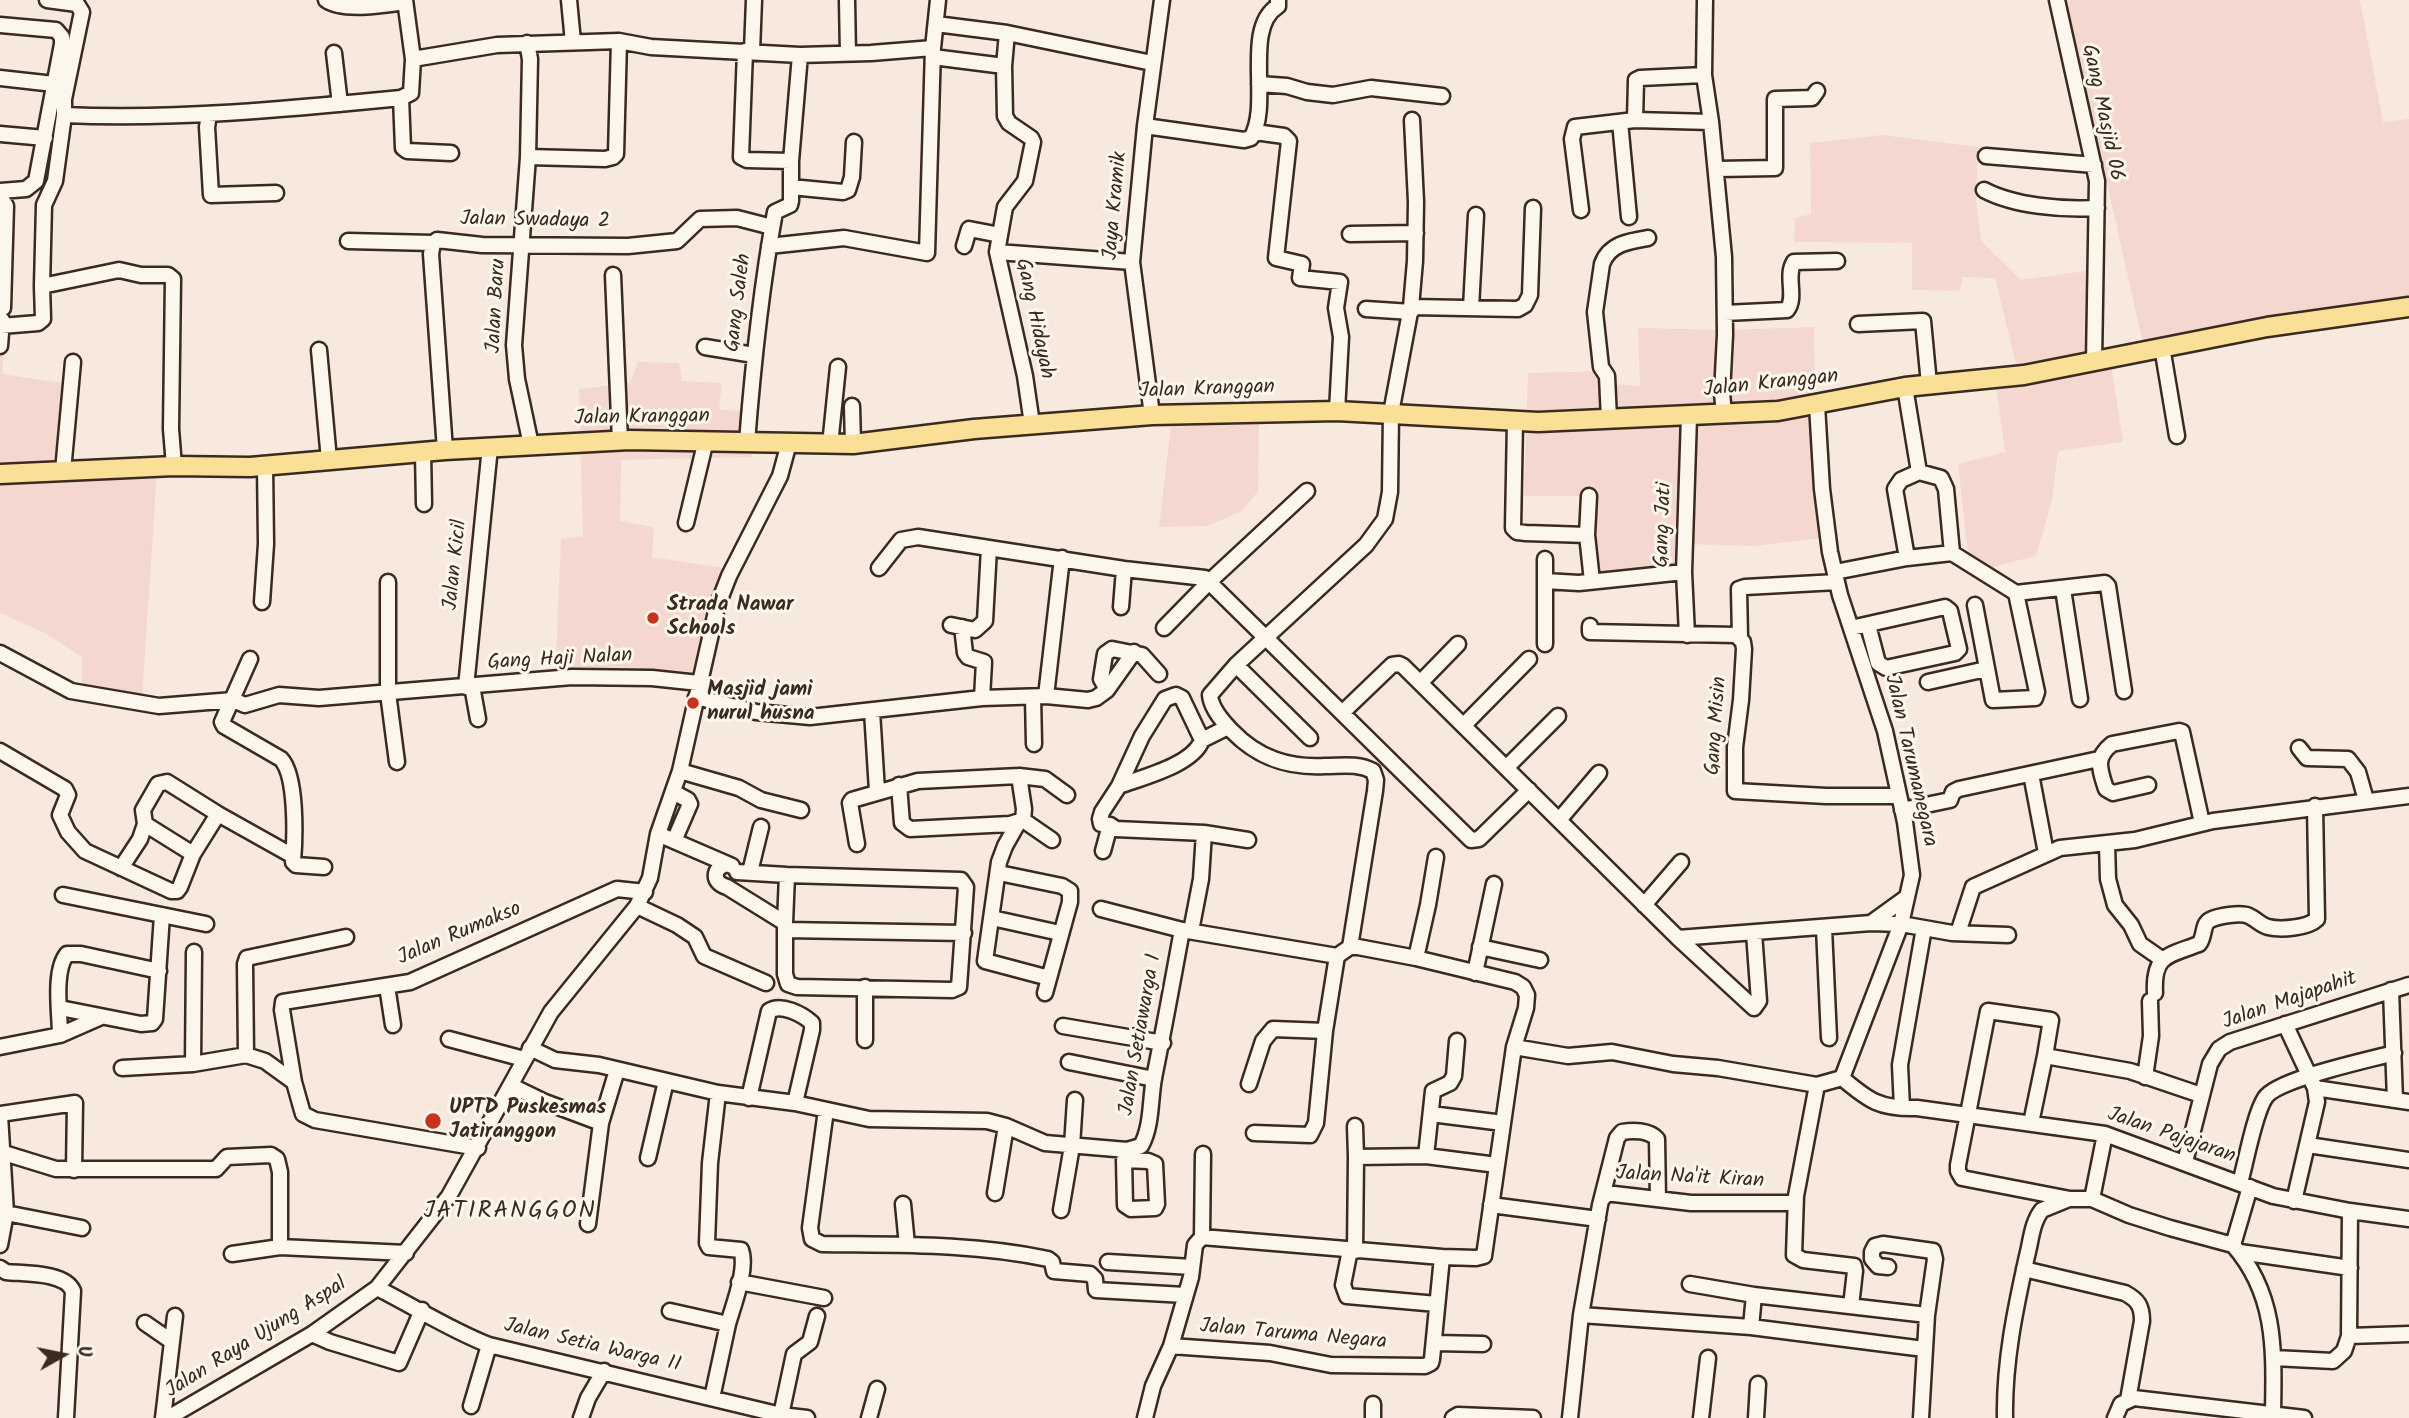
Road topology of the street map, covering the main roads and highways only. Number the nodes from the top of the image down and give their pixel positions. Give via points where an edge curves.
1 (2409, 307) edge
2 (0, 474) edge

1 - 2 main road, Jalan Kranggan via 2267,327 2011,377 1905,387 1778,411 1515,422 1337,411 1152,415 853,444 620,440 265,466

